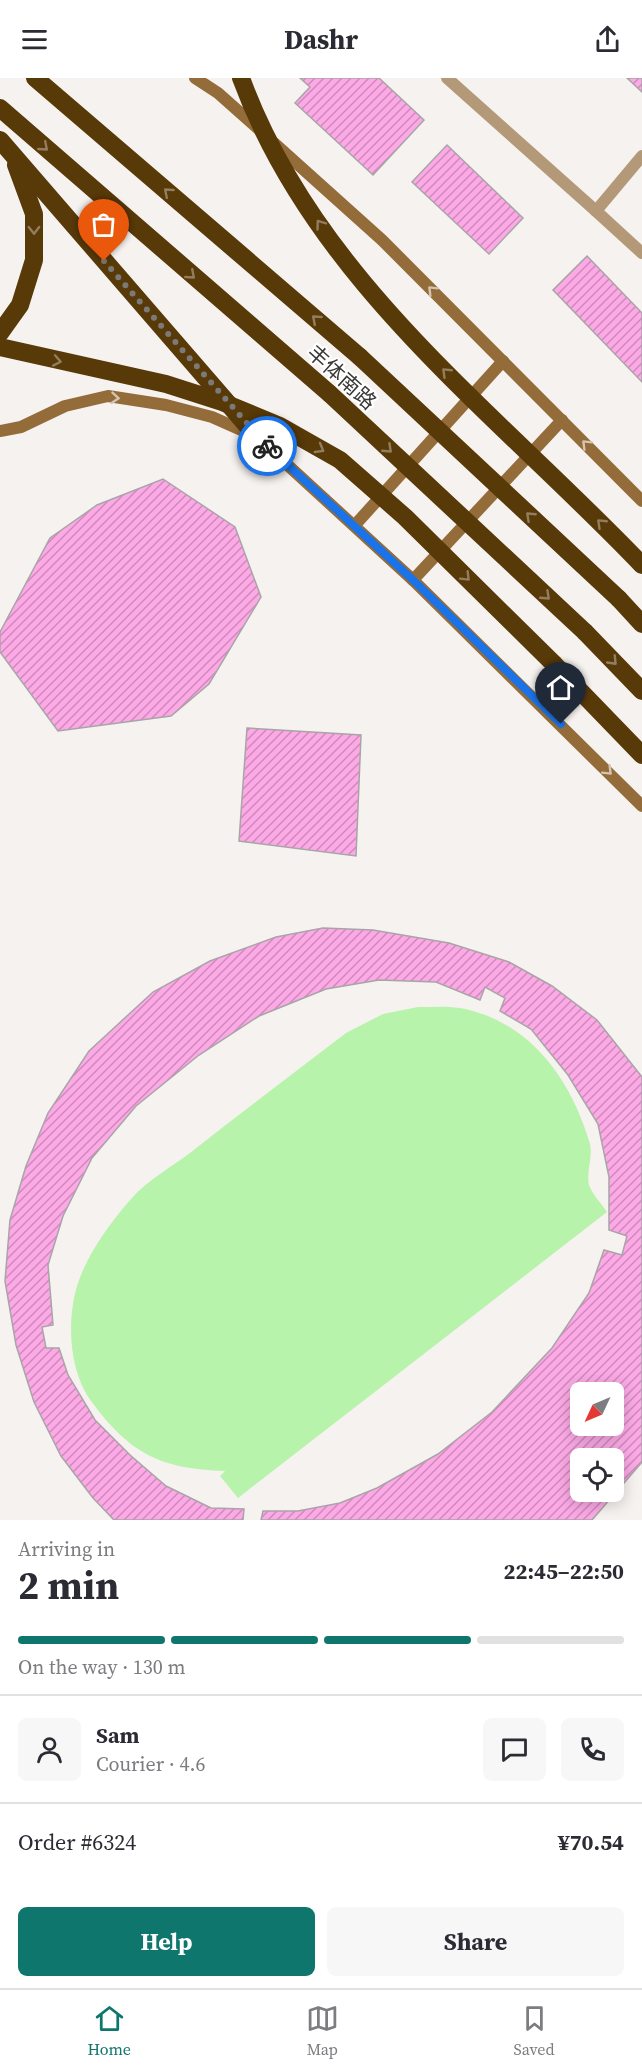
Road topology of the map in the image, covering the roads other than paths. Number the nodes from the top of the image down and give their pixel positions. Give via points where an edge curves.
1 (35, 78) edge
2 (195, 78) edge
3 (211, 78) edge
4 (241, 78) edge
5 (447, 78) edge
6 (218, 93) junction
7 (0, 108) edge
8 (0, 140) edge
9 (12, 155) junction
10 (642, 156) edge
11 (596, 211) junction
12 (642, 253) edge
13 (0, 333) edge
14 (0, 347) edge
15 (502, 361) junction
16 (562, 420) junction
17 (0, 432) edge
18 (257, 437) junction
19 (642, 501) edge
20 (355, 525) junction
21 (642, 565) edge
22 (413, 580) junction
23 (642, 624) edge
24 (642, 691) edge
25 (642, 755) edge
26 (642, 806) edge

23 -> 1 highway, 丰体南路, bridge via 360,357
2 - 6 street
3 - 6 street
21 -> 4 highway, bridge via 369,292 310,211 269,144
5 - 11 street
15 -> 6 street via 382,240
7 -> 24 highway, 丰体南路, bridge via 330,394 585,632
8 - 9 highway
9 -> 13 highway via 34,214 34,260 20,305
9 - 18 highway
10 - 11 street
11 - 12 street
14 -> 25 highway, bridge via 166,384 222,402 280,426 340,460 405,517
15 - 16 street
15 - 20 street
19 -> 16 street
16 - 22 street
17 -> 18 street via 21,427 66,406 108,396 212,417
18 - 20 street
20 - 22 street
22 -> 26 street

